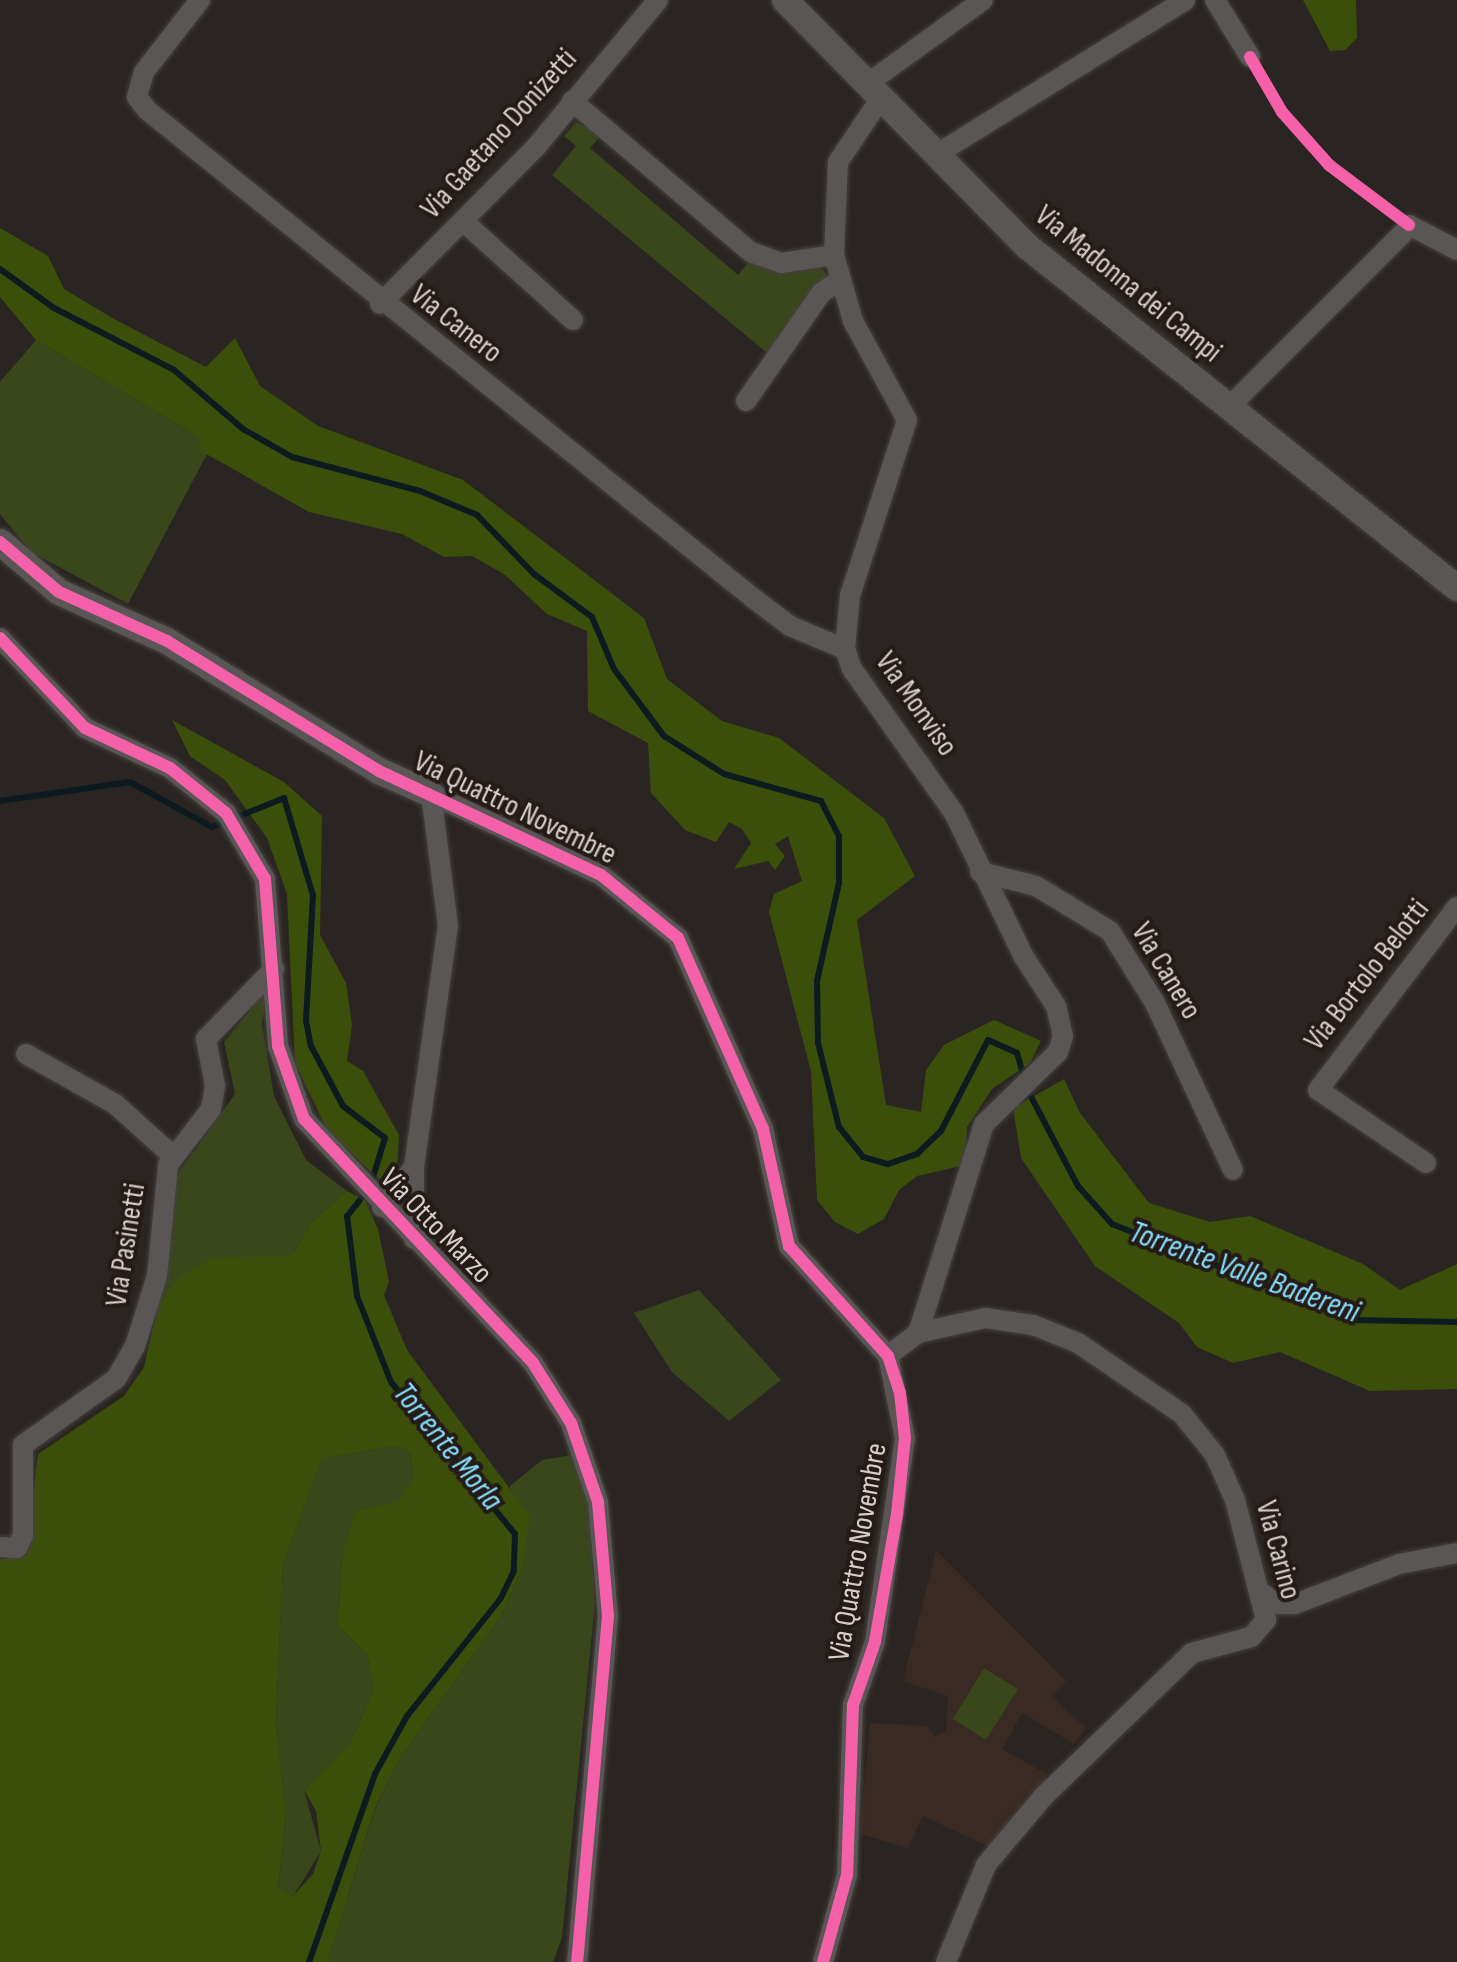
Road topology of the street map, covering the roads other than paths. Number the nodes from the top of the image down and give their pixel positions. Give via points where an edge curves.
1 (200, 0) edge
2 (658, 0) edge
3 (785, 0) edge
4 (983, 0) edge
5 (1185, 0) edge
6 (1215, 0) edge
7 (1250, 57) dead end
8 (874, 91) junction
9 (572, 101) junction
10 (937, 154) junction
11 (463, 221) junction
12 (1457, 250) edge
13 (834, 255) junction
14 (838, 281) junction
15 (380, 304) junction
16 (573, 320) dead end
17 (746, 401) dead end
18 (1229, 407) junction
19 (4, 553) edge
20 (1457, 588) edge
21 (0, 638) edge
22 (845, 649) junction
23 (431, 794) junction
24 (980, 872) junction
25 (1457, 907) edge
26 (274, 969) junction
27 (26, 1054) dead end
28 (174, 1157) junction
29 (1426, 1163) dead end
30 (414, 1167) junction
31 (1233, 1170) dead end
32 (380, 1206) junction
33 (414, 1239) junction
34 (918, 1333) junction
35 (888, 1356) junction
36 (0, 1547) edge
37 (1457, 1553) edge
38 (1265, 1595) junction
39 (577, 1962) edge
40 (823, 1962) edge
41 (946, 1962) edge

1 - 15 street, Via Canero via 144,72 137,97
2 - 9 street, Via Gaetano Donizetti
3 - 8 street, Via Madonna dei Campi
4 - 8 street
5 - 10 street
6 - 7 street
8 - 10 street, Via Madonna dei Campi
8 - 13 street, Via Monviso via 838,162
9 - 11 street, Via Gaetano Donizetti
9 - 13 street via 751,252 781,263
10 - 18 street, Via Madonna dei Campi via 1028,247
11 - 15 street, Via Gaetano Donizetti
11 - 16 street
12 - 18 street via 1406,228
13 - 14 street, Via Monviso
14 - 17 street via 821,293
14 - 22 street, Via Monviso via 907,420 850,595
15 - 22 street, Via Canero via 790,626
18 - 20 street, Via Madonna dei Campi
19 - 23 street, Via Quattro Novembre via 59,592 167,641 379,771
21 - 26 street, Via Otto Marzo via 85,728 170,768 226,813 249,844 271,909
22 - 24 street, Via Monviso via 852,669 954,813
23 - 30 street via 448,926
23 - 35 street, Via Quattro Novembre via 601,875 678,938 763,1129 789,1246
24 - 31 street, Via Canero via 1036,886 1110,931 1155,1003
24 - 34 street, Via Monviso via 1062,1021 1058,1052 1010,1092 984,1124
25 - 29 street, Via Bortolo Belotti via 1318,1090
26 - 28 street, Via Pasinetti via 206,1039 215,1086 211,1109
26 - 32 street, Via Otto Marzo via 286,1084 304,1119
27 - 28 street via 115,1104
28 - 36 street, Via Pasinetti via 145,1325 116,1379 23,1445 23,1535 17,1548
30 - 32 street
30 - 33 street
32 - 33 street, Via Otto Marzo
33 - 39 street, Via Otto Marzo via 550,1385 598,1502 608,1616
34 - 35 street
34 - 38 street, Via Carino via 1009,1318 1078,1343 1139,1379 1182,1414 1215,1455
35 - 40 street, Via Quattro Novembre via 905,1438 875,1642 853,1705 847,1875
37 - 38 street via 1399,1564 1295,1604 1274,1604
38 - 41 street, Via Carino via 1261,1631 1192,1653 1043,1797 986,1865

